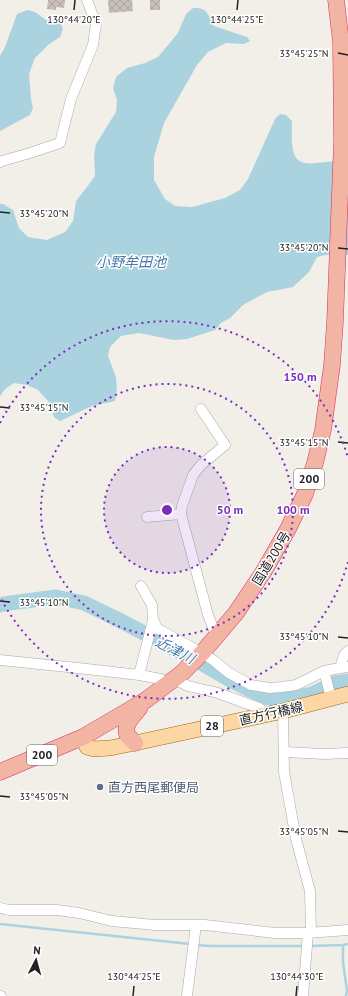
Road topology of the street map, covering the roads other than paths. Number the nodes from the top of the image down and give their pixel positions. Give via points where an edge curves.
1 (87, 0) edge
2 (336, 0) edge
3 (0, 162) edge
4 (340, 281) edge
5 (201, 409) dead end
6 (181, 514) junction
7 (147, 517) dead end
8 (141, 586) dead end
9 (152, 624) junction
10 (219, 632) junction
11 (348, 651) edge
12 (202, 653) junction
13 (0, 660) edge
14 (344, 668) edge
15 (325, 673) junction
16 (139, 675) junction
17 (174, 679) junction
18 (348, 694) edge
19 (330, 695) junction
20 (146, 700) junction
21 (283, 711) junction
22 (267, 714) junction
23 (83, 737) junction
24 (135, 743) junction
25 (284, 752) junction
26 (348, 753) edge
27 (0, 772) edge
28 (0, 908) edge
29 (196, 925) junction
30 (348, 930) edge
31 (310, 933) junction
32 (187, 996) edge
33 (303, 996) edge

1 - 3 street via 96,24 93,45 71,99 60,143
2 - 4 highway, 国道200号 / 200 via 341,42
4 - 10 highway, 国道200号 / 200 via 323,430 305,494 264,571 236,613
5 - 6 street via 225,445 193,475
6 - 7 street
6 - 10 street via 208,615 214,630
8 - 9 street via 152,605
9 - 12 street
9 - 16 street
10 - 12 highway, 国道200号 / 200
11 - 14 street via 344,656
12 - 15 street via 229,673 259,687 296,685
12 - 17 highway, 国道200号 / 200
13 - 16 street
14 - 15 street
15 - 19 street
16 - 17 street
17 - 20 highway, 国道200号 / 200
17 - 22 street via 188,686 218,693 259,708
18 - 19 main road, 直方行橋線 / 28
19 - 21 main road, 直方行橋線 / 28
20 - 23 highway, 国道200号 / 200
20 - 24 highway via 128,721 128,736
21 - 22 main road, 直方行橋線 / 28
21 - 25 street
22 - 24 main road, 直方行橋線 / 28
23 - 24 main road, 直方行橋線 / 28 via 86,747 94,749
23 - 27 highway, 国道200号 / 200
25 - 26 street
25 - 31 street via 284,772 296,839 310,891
28 - 29 street via 79,912 112,921 155,925
29 - 31 street
29 - 32 street
30 - 31 street
31 - 33 street

